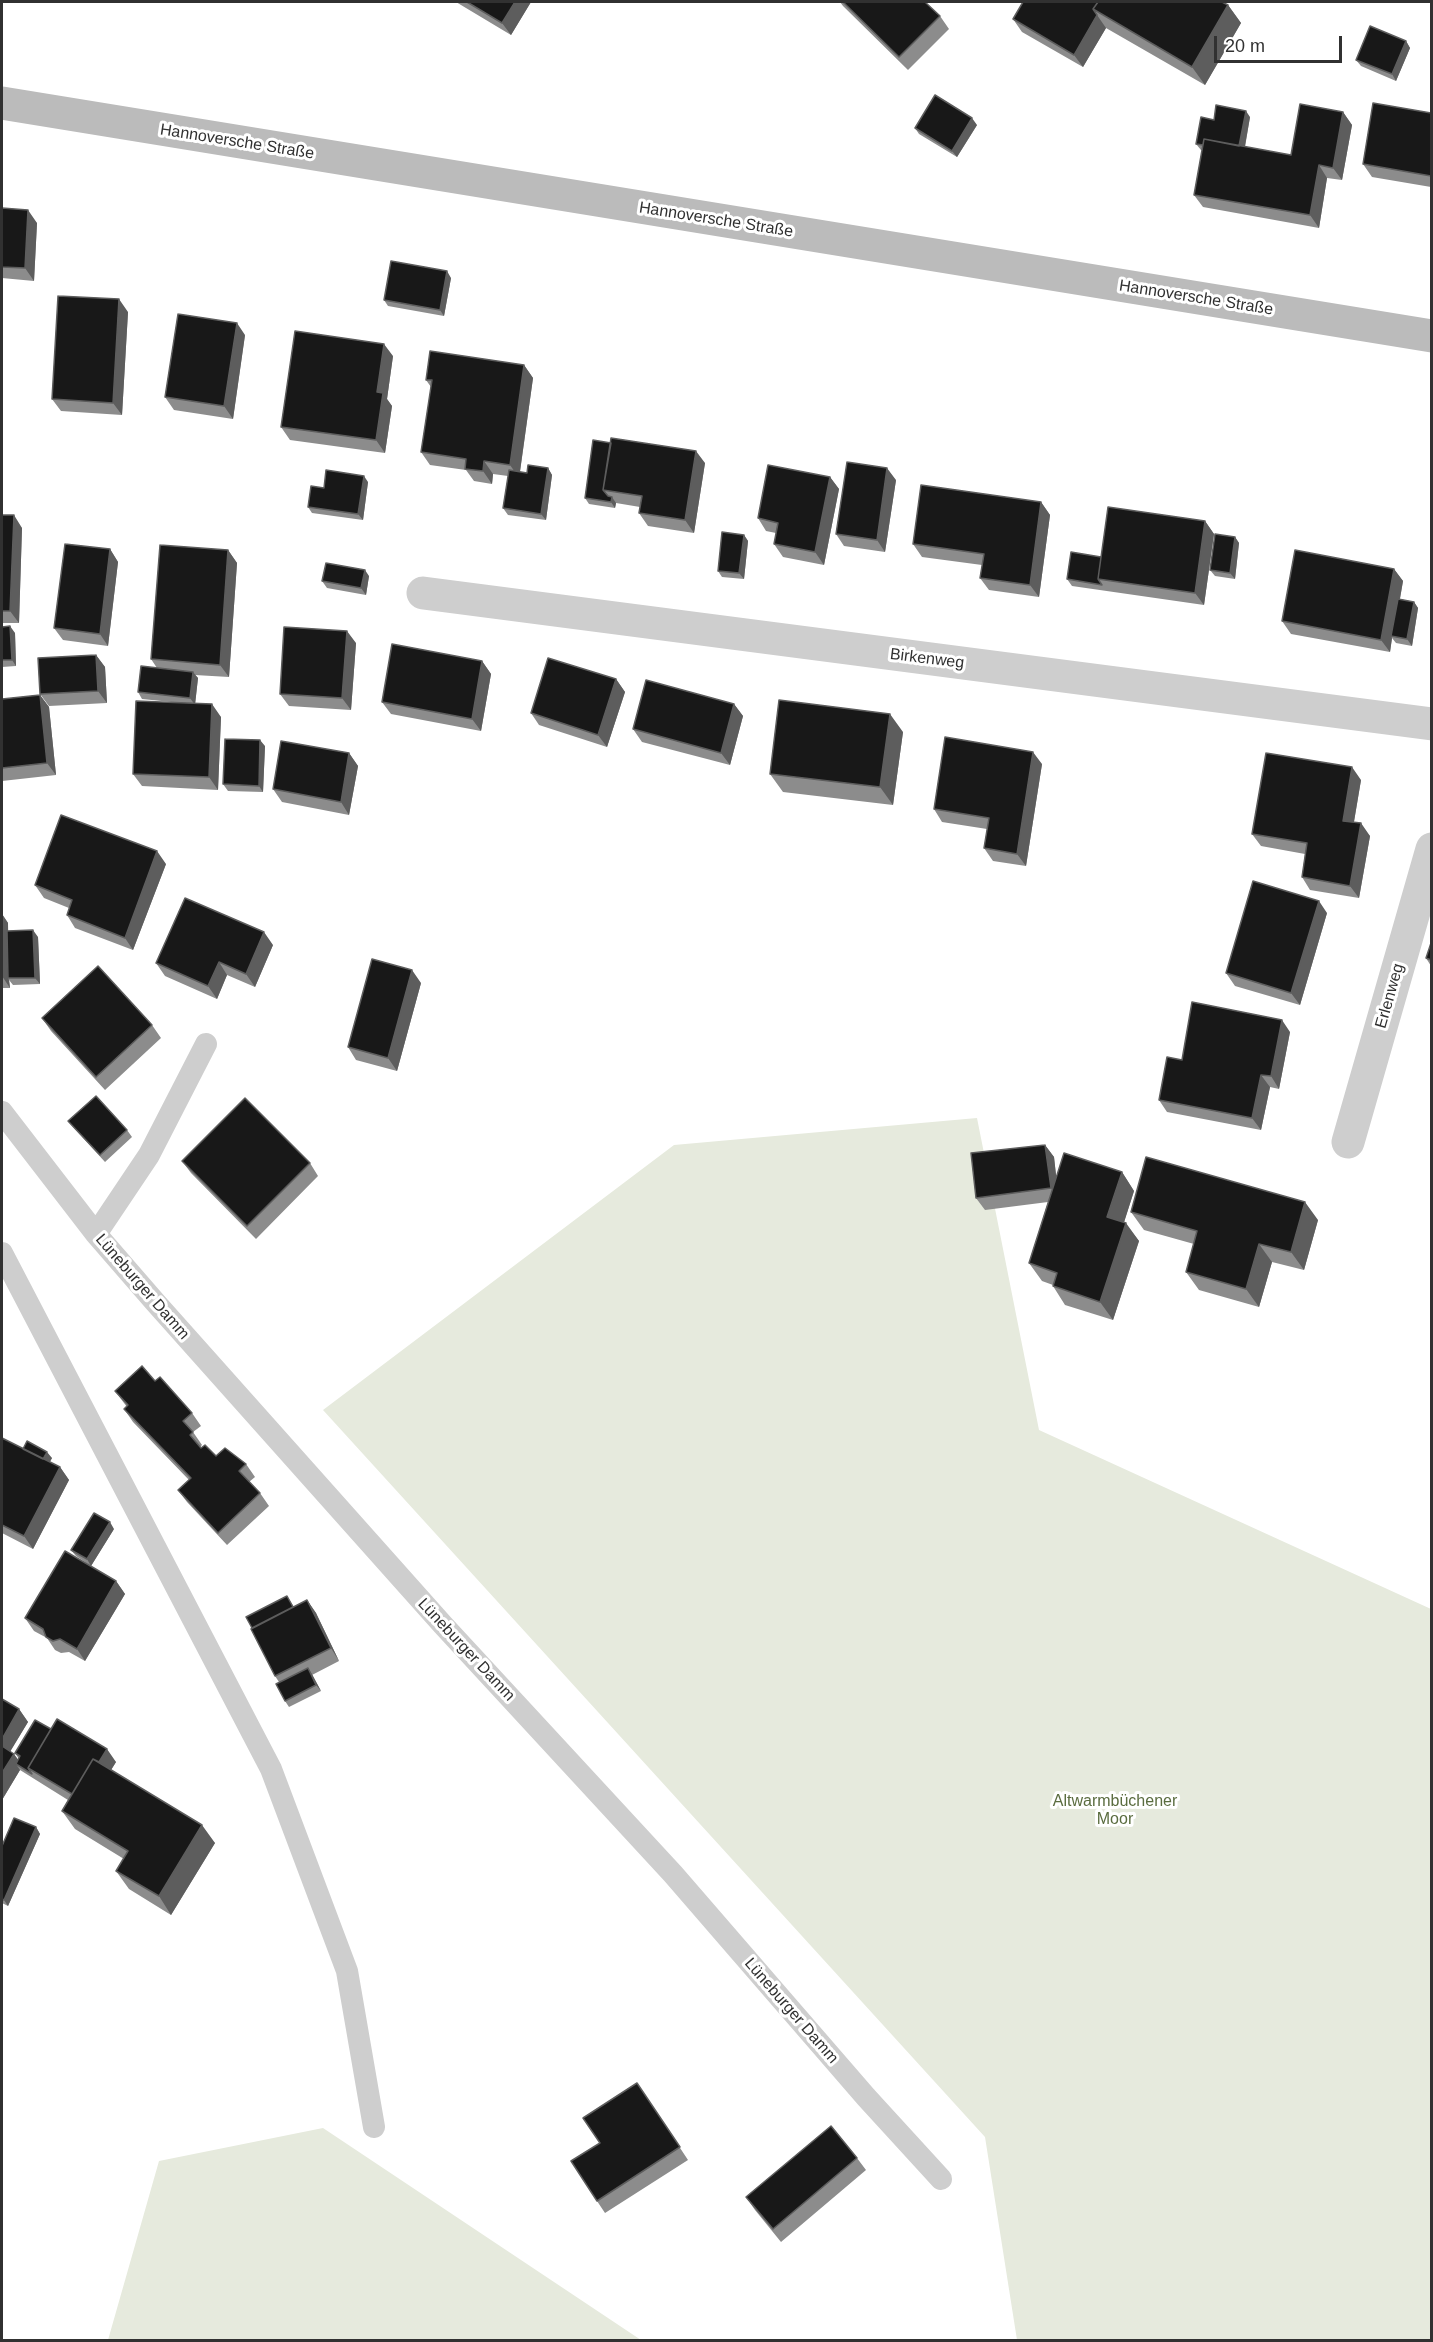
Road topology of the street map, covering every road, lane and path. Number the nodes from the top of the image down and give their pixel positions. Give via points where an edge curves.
1 (2, 103) edge
2 (1431, 336) edge
3 (423, 593) dead end
4 (1431, 724) edge
5 (1431, 849) edge
6 (206, 1044) dead end
7 (2, 1112) edge
8 (1348, 1142) dead end
9 (96, 1234) junction
10 (2, 1253) edge
11 (374, 2127) dead end
12 (941, 2179) dead end

1 - 2 main road, Hannoversche Straße
3 - 4 street, Birkenweg
5 - 8 street, Erlenweg
6 - 9 lane via 150,1155
7 - 9 lane, Lüneburger Damm
9 - 12 lane, Lüneburger Damm via 443,1625 674,1874
10 - 11 lane via 271,1769 347,1971

